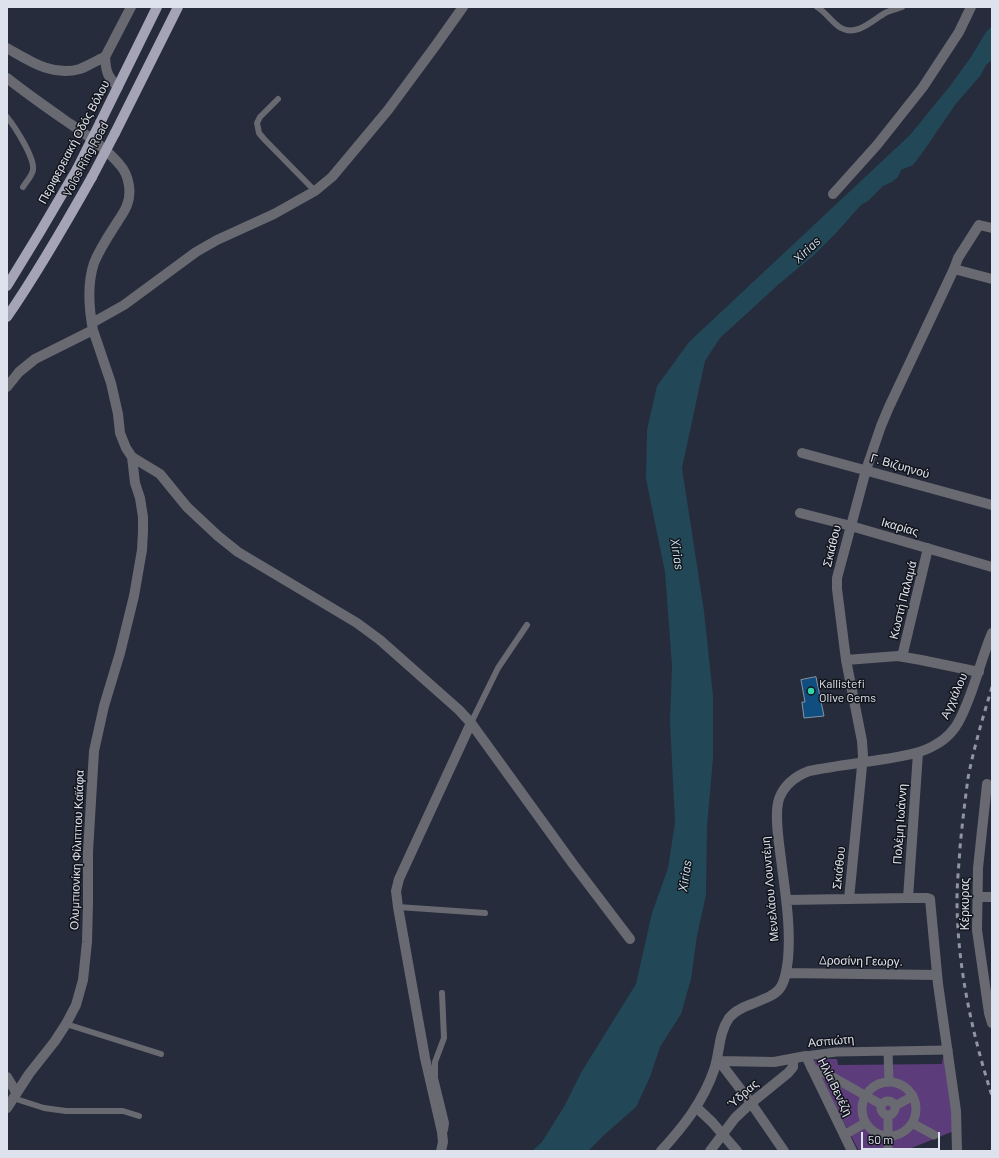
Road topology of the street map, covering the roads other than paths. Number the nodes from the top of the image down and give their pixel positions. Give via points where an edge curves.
1 (131, 7) edge
2 (158, 7) edge
3 (178, 7) edge
4 (463, 7) edge
5 (817, 7) edge
6 (902, 7) edge
7 (971, 7) edge
8 (7, 48) edge
9 (105, 56) junction
10 (7, 78) edge
11 (118, 87) junction
12 (278, 99) dead end
13 (7, 117) edge
14 (24, 187) dead end
15 (315, 191) junction
16 (833, 194) dead end
17 (992, 228) edge
18 (954, 270) junction
19 (992, 279) edge
20 (7, 286) edge
21 (7, 317) edge
22 (93, 326) junction
23 (7, 387) edge
24 (802, 453) dead end
25 (132, 457) junction
26 (866, 470) junction
27 (992, 505) edge
28 (800, 513) dead end
29 (851, 526) junction
30 (928, 548) junction
31 (992, 566) edge
32 (527, 625) dead end
33 (992, 633) edge
34 (902, 657) junction
35 (846, 660) junction
36 (979, 672) junction
37 (471, 723) junction
38 (918, 753) junction
39 (863, 763) junction
40 (987, 784) dead end
41 (978, 897) junction
42 (992, 897) edge
43 (908, 898) junction
44 (849, 899) junction
45 (786, 900) junction
46 (398, 907) junction
47 (486, 912) dead end
48 (630, 939) dead end
49 (786, 973) junction
50 (937, 975) junction
51 (442, 993) dead end
52 (992, 1023) edge
53 (66, 1024) junction
54 (948, 1050) junction
55 (888, 1051) junction
56 (161, 1054) dead end
57 (806, 1056) junction
58 (793, 1059) junction
59 (718, 1060) junction
60 (811, 1068) junction
61 (7, 1078) edge
62 (889, 1082) junction
63 (15, 1095) junction
64 (865, 1095) junction
65 (913, 1096) junction
66 (751, 1103) junction
67 (882, 1105) junction
68 (895, 1106) junction
69 (696, 1107) junction
70 (7, 1108) edge
71 (888, 1115) junction
72 (139, 1116) dead end
73 (865, 1123) junction
74 (912, 1123) junction
75 (442, 1132) junction
76 (723, 1134) junction
77 (844, 1135) junction
78 (934, 1135) dead end
79 (888, 1136) junction
80 (441, 1151) edge
81 (661, 1151) edge
82 (710, 1151) edge
83 (737, 1151) edge
84 (784, 1151) edge
85 (852, 1151) edge
86 (888, 1151) edge
87 (957, 1151) edge

1 - 9 street
2 - 11 main road, Περιφερειακή Οδός Βόλου
3 - 21 main road, Volos Ring Road, bridge via 92,177
4 - 15 street via 388,110 332,177
5 - 6 lane via 837,25 849,30 858,30 888,12
7 - 16 street via 959,32 923,87 877,145
8 - 9 street via 49,70 80,69
9 - 11 street via 109,78
10 - 22 street via 97,143 120,164 126,176 130,192 128,205 101,249 91,273
11 - 20 main road, Περιφερειακή Οδός Βόλου, bridge via 77,168
12 - 15 lane via 260,117 257,123 260,133
13 - 14 lane via 33,164 33,171
15 - 22 street via 196,252
17 - 18 street, Σκιάθου via 979,225 958,258
18 - 19 street
18 - 26 street, Σκιάθου via 889,407
22 - 23 street via 36,359 19,372
22 - 25 street via 111,383 120,433
24 - 26 street, Γ. Βιζυηνού
25 - 37 street via 160,474 187,507 233,548 357,623 380,640
25 - 53 street, Ολυμπιονίκη Φίλιππου Καϊάφα via 143,517 142,550 134,596 94,751 88,852 87,951 76,1005
26 - 27 street, Γ. Βιζυηνού
26 - 29 street, Σκιάθου
28 - 29 street, Ικαρίας
29 - 30 street, Ικαρίας
29 - 35 street, Σκιάθου via 837,583
30 - 31 street, Ικαρίας
30 - 34 street, Κωστή Παλαμά
32 - 37 lane via 498,668
33 - 36 street, Αγχιάλου
34 - 35 street
34 - 36 street
35 - 39 street, Σκιάθου via 862,741
36 - 38 street, Αγχιάλου via 957,725 944,740
37 - 46 street via 397,883
37 - 48 street
38 - 39 street, Μενελάου Λουντέμη
38 - 43 street, Πολέμη Ιωάννη
39 - 44 street, Σκιάθου
39 - 45 street, Μενελάου Λουντέμη via 809,771 792,780 782,792 777,817
40 - 41 street, Κέρκυρας via 978,868
41 - 42 street
41 - 52 street, Κέρκυρας via 978,930
43 - 44 street
43 - 50 street via 930,900
44 - 45 street
45 - 49 street, Μενελάου Λουντέμη via 789,937
46 - 47 lane
46 - 75 street via 425,1058
49 - 50 street, Δροσίνη Γεωργ.
49 - 59 street, Μενελάου Λουντέμη via 777,993 738,1010 731,1017 723,1031
50 - 54 street
51 - 75 lane via 444,1038 435,1070 446,1123
53 - 56 lane
53 - 63 street, Ολυμπιονίκη Φίλιππου Καϊάφα
54 - 55 street, Ασπιώτη
54 - 87 street via 956,1111
55 - 57 street, Ασπιώτη via 836,1052
55 - 62 street
57 - 58 street, Ασπιώτη
57 - 60 street, Ηλία Βενέζη
58 - 59 street, Ασπιώτη via 767,1062
58 - 66 street, Ύδρας via 793,1067 788,1073
59 - 66 street
59 - 69 street, Μενελάου Λουντέμη
60 - 64 street
60 - 77 street, Ηλία Βενέζη
61 - 63 street
62 - 64 street via 874,1086
62 - 65 street via 903,1085
63 - 70 street, Ολυμπιονίκη Φίλιππου Καϊάφα
63 - 72 lane via 44,1108 123,1111
64 - 67 street
64 - 73 street via 861,1108
65 - 68 street
65 - 74 street via 916,1112
66 - 76 street, Ύδρας
66 - 84 street
67 - 68 street via 887,1101
67 - 71 street via 882,1112
68 - 71 street via 894,1112
69 - 76 street
69 - 81 street, Μενελάου Λουντέμη
71 - 79 street
73 - 77 street
73 - 79 street via 876,1134
74 - 78 street
74 - 79 street via 906,1131
75 - 80 street
76 - 82 street, Ύδρας
76 - 83 street
77 - 85 street, Ηλία Βενέζη
79 - 86 street

